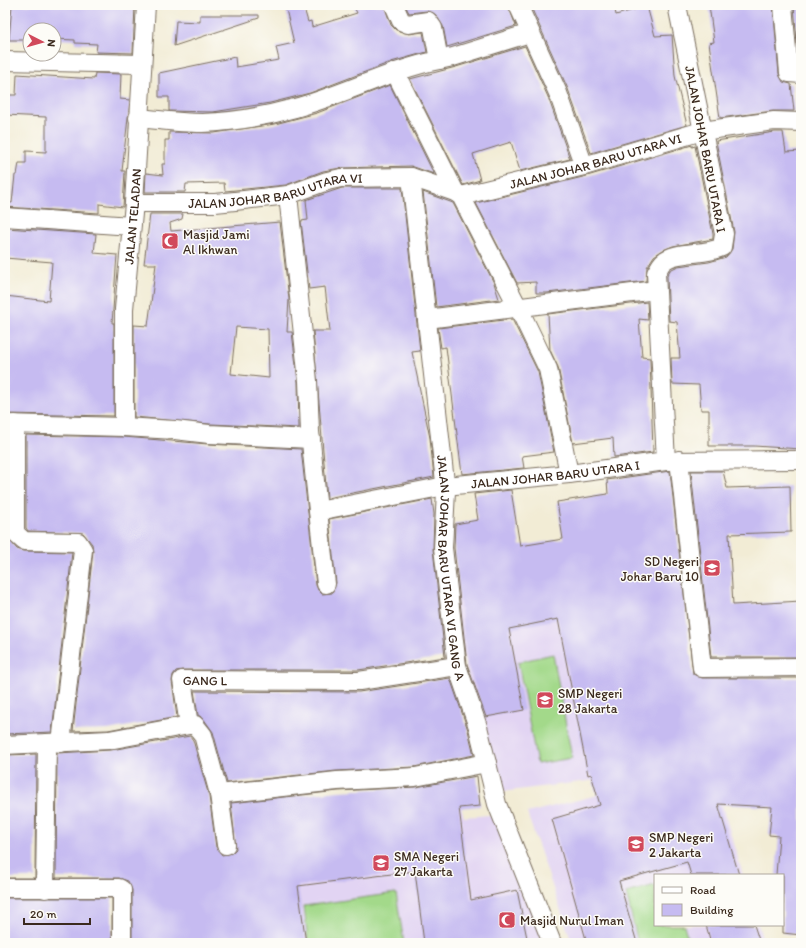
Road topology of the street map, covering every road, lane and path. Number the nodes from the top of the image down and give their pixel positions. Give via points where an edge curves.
1 (146, 5) edge
2 (394, 5) edge
3 (518, 5) edge
4 (677, 5) edge
5 (783, 5) edge
6 (530, 33) junction
7 (439, 60) junction
8 (5, 61) edge
9 (142, 64) junction
10 (395, 72) junction
11 (801, 74) edge
12 (138, 118) junction
13 (801, 122) edge
14 (702, 131) junction
15 (584, 166) junction
16 (411, 177) junction
17 (458, 194) junction
18 (288, 195) junction
19 (134, 202) junction
20 (5, 217) edge
21 (131, 226) junction
22 (656, 290) junction
23 (518, 307) junction
24 (427, 319) junction
25 (10, 424) edge
26 (124, 427) junction
27 (311, 439) junction
28 (801, 460) edge
29 (672, 461) junction
30 (569, 474) junction
31 (445, 486) junction
32 (318, 511) junction
33 (326, 584) dead end
34 (457, 666) junction
35 (801, 666) edge
36 (189, 725) junction
37 (54, 743) junction
38 (5, 745) edge
39 (487, 763) junction
40 (219, 794) junction
41 (226, 845) dead end
42 (5, 888) edge
43 (45, 889) junction
44 (122, 943) edge
45 (552, 943) edge

1 - 9 street, JALAN TELADAN
2 - 7 street via 401,21 408,24 428,22 433,28
3 - 6 street
4 - 14 street, JALAN JOHAR BARU UTARA I
5 - 11 street via 789,73
6 - 7 street
6 - 15 street via 558,93
7 - 10 street via 415,64
8 - 9 street
9 - 12 street, JALAN TELADAN
10 - 12 street via 294,108 234,120 201,123
10 - 17 street
12 - 19 street, JALAN TELADAN
13 - 14 street, JALAN JOHAR BARU UTARA VI via 774,121
14 - 15 street, JALAN JOHAR BARU UTARA VI
14 - 22 street, JALAN JOHAR BARU UTARA I via 724,234 722,247 712,252 676,256 663,262 656,273
15 - 17 street, JALAN JOHAR BARU UTARA VI
16 - 17 street, JALAN JOHAR BARU UTARA VI
16 - 18 street, JALAN JOHAR BARU UTARA VI via 341,178
16 - 24 street, JALAN JOHAR BARU UTARA VI GANG A
17 - 23 street
18 - 19 street, JALAN JOHAR BARU UTARA VI via 215,203
18 - 27 street via 308,381
19 - 21 street, JALAN TELADAN
20 - 21 street
21 - 26 street, JALAN TELADAN via 124,309
22 - 23 street
22 - 29 street, JALAN JOHAR BARU UTARA I
23 - 24 street
23 - 30 street via 548,369
24 - 31 street, JALAN JOHAR BARU UTARA VI GANG A
25 - 26 street
25 - 37 street via 14,533 24,541 78,542 83,550
26 - 27 street
27 - 32 street
28 - 29 street, JALAN JOHAR BARU UTARA I
29 - 30 street, JALAN JOHAR BARU UTARA I
29 - 35 street via 702,668
30 - 31 street, JALAN JOHAR BARU UTARA I
31 - 32 street, JALAN JOHAR BARU UTARA I
31 - 34 street, JALAN JOHAR BARU UTARA VI GANG A via 444,548
32 - 33 street
34 - 36 street, GANG L via 359,681 182,680
34 - 39 street, JALAN JOHAR BARU UTARA VI GANG A via 478,726
36 - 37 street via 109,740
36 - 40 street via 195,725 203,734
37 - 38 street
37 - 43 street
39 - 40 street via 415,777 337,781
39 - 45 street, JALAN JOHAR BARU UTARA VI GANG A via 497,804
40 - 41 street
42 - 43 street
43 - 44 street via 116,887 122,890

